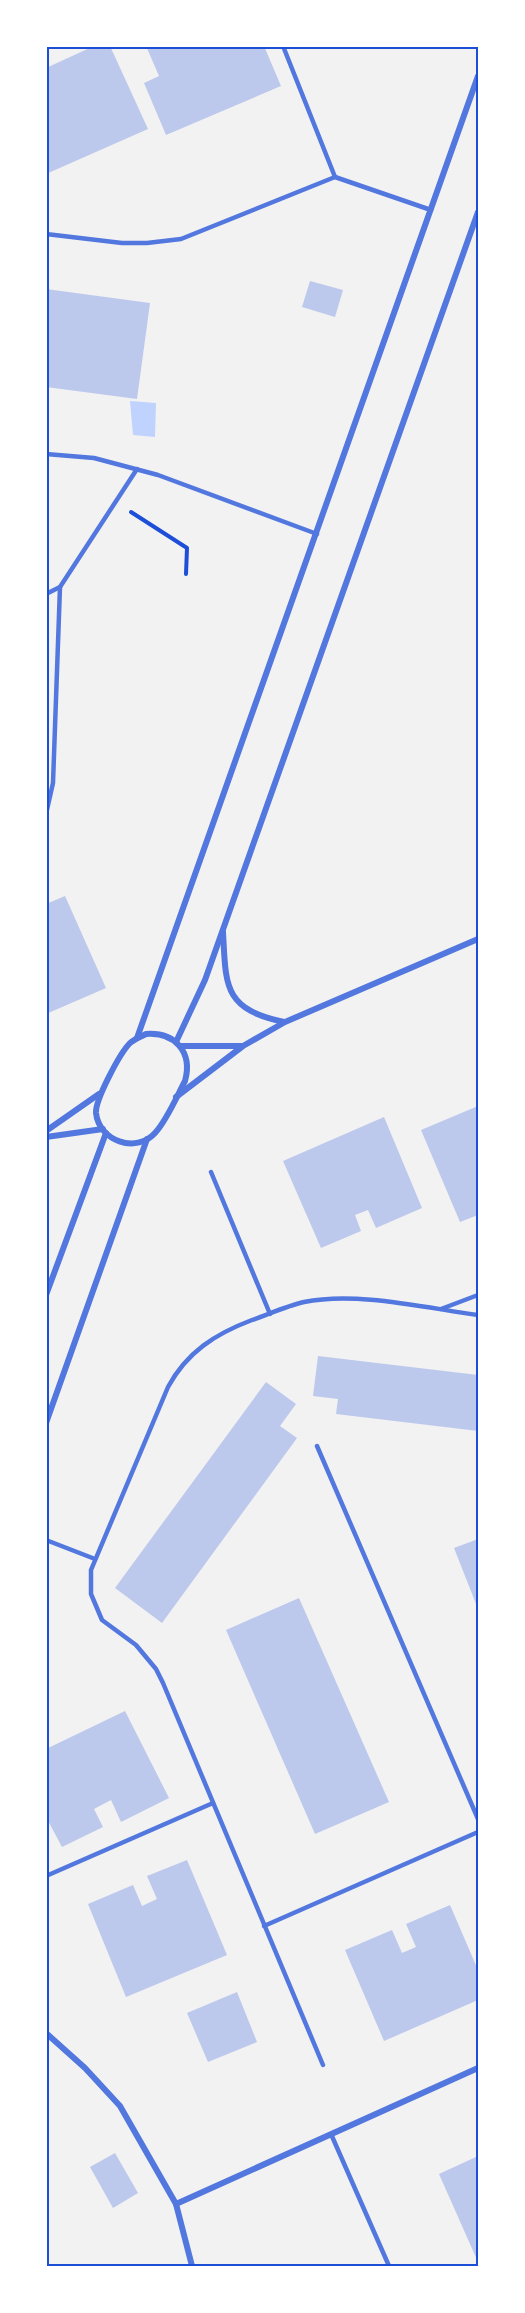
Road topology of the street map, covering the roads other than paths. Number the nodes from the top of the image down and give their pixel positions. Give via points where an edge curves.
1 (283, 46) edge
2 (478, 76) edge
3 (335, 177) junction
4 (431, 210) junction
5 (478, 212) edge
6 (46, 234) edge
7 (46, 454) edge
8 (137, 469) junction
9 (317, 534) junction
10 (60, 587) junction
11 (46, 594) edge
12 (46, 814) edge
13 (223, 930) junction
14 (478, 939) edge
15 (285, 1022) junction
16 (137, 1038) junction
17 (178, 1044) junction
18 (243, 1046) junction
19 (102, 1092) junction
20 (176, 1097) junction
21 (46, 1131) edge
22 (104, 1131) junction
23 (46, 1137) edge
24 (147, 1139) junction
25 (211, 1172) dead end
26 (46, 1295) edge
27 (478, 1295) edge
28 (439, 1310) junction
29 (270, 1314) junction
30 (478, 1315) edge
31 (46, 1424) edge
32 (317, 1446) dead end
33 (46, 1540) edge
34 (94, 1560) junction
35 (213, 1803) junction
36 (478, 1819) edge
37 (478, 1832) edge
38 (46, 1876) edge
39 (264, 1926) junction
40 (46, 2033) edge
41 (322, 2065) dead end
42 (478, 2068) edge
43 (332, 2134) junction
44 (176, 2204) junction
45 (192, 2266) edge
46 (389, 2266) edge

1 - 3 lane
2 - 4 street
3 - 4 lane
3 - 6 lane via 182,239 130,243
4 - 9 street
5 - 13 street
7 - 8 lane via 94,458
8 - 9 lane
8 - 10 lane
9 - 16 street
10 - 11 lane
10 - 12 lane via 53,783
13 - 15 street via 226,979 233,996 251,1012
13 - 17 street
14 - 15 street
15 - 18 street
16 - 17 street via 165,1035
16 - 19 street via 124,1051
17 - 18 street
17 - 20 street via 188,1063 188,1072
18 - 20 street
19 - 21 street
19 - 22 street via 96,1114
20 - 24 street via 156,1132
22 - 23 street
22 - 24 street via 125,1143
22 - 26 street
24 - 31 street
25 - 29 lane
27 - 28 lane
28 - 29 lane via 334,1299 303,1302
28 - 30 lane
29 - 34 lane via 206,1342 183,1364 168,1387
32 - 36 lane
33 - 34 lane
34 - 35 lane via 89,1584 98,1613 136,1645 156,1669
35 - 38 lane
35 - 39 lane
37 - 39 lane
39 - 41 lane
40 - 44 street via 120,2106
42 - 43 street
43 - 44 street
43 - 46 lane
44 - 45 street

